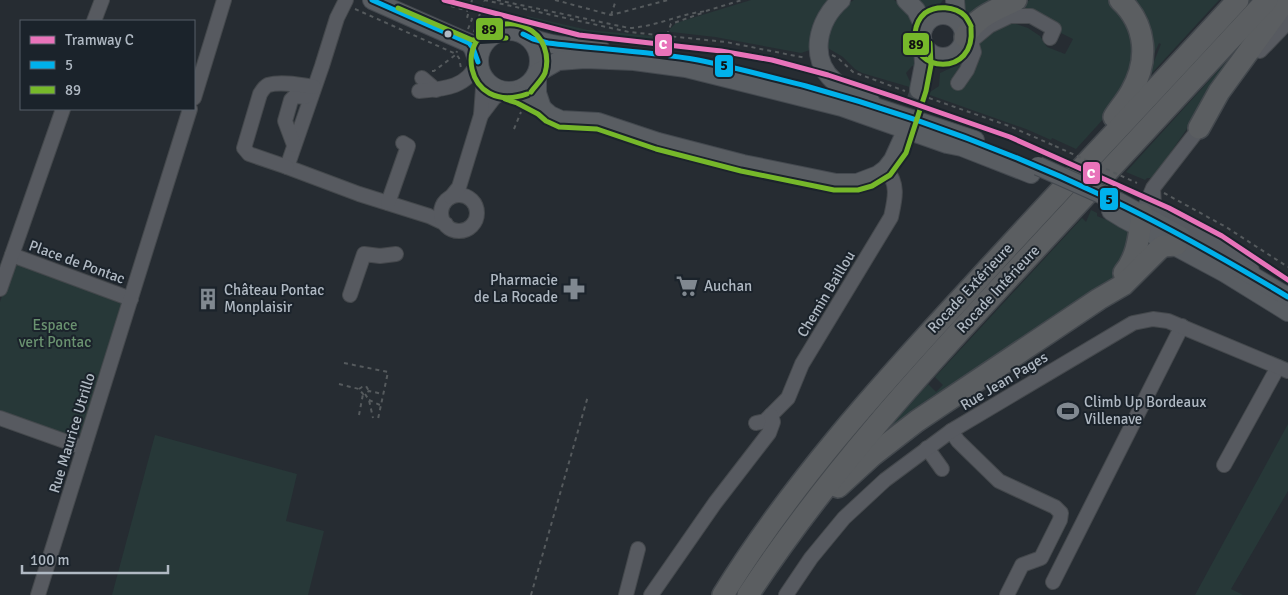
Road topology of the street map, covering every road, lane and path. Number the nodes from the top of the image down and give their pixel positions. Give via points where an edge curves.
1 (102, 0) edge
2 (224, 0) edge
3 (346, 0) edge
4 (372, 0) edge
5 (397, 0) edge
6 (484, 0) edge
7 (498, 0) edge
8 (555, 0) edge
9 (616, 0) edge
10 (668, 0) edge
11 (742, 0) edge
12 (841, 0) edge
13 (906, 0) edge
14 (946, 0) edge
15 (955, 0) edge
16 (1016, 0) edge
17 (1120, 0) edge
18 (1238, 0) edge
19 (1267, 0) edge
20 (1286, 0) edge
21 (451, 6) dead end
22 (469, 11) dead end
23 (708, 11) junction
24 (611, 15) junction
25 (94, 20) edge
26 (1288, 22) edge
27 (629, 28) junction
28 (927, 29) junction
29 (505, 31) junction
30 (523, 34) junction
31 (667, 36) dead end
32 (965, 36) junction
33 (1050, 38) dead end
34 (456, 54) dead end
35 (949, 56) junction
36 (480, 69) junction
37 (537, 73) junction
38 (422, 81) joint
39 (958, 83) dead end
40 (313, 89) junction
41 (505, 92) junction
42 (195, 95) edge
43 (542, 108) junction
44 (882, 108) junction
45 (63, 110) edge
46 (190, 110) edge
47 (481, 115) junction
48 (1199, 128) junction
49 (903, 138) tunnel mouth
50 (403, 144) dead end
51 (1055, 146) dead end
52 (1082, 165) junction
53 (286, 167) junction
54 (886, 169) junction
55 (1034, 170) junction
56 (1153, 188) junction
57 (459, 194) junction
58 (388, 203) junction
59 (442, 210) junction
60 (429, 216) junction
61 (1141, 221) junction
62 (446, 224) junction
63 (1176, 246) junction
64 (396, 254) dead end
65 (12, 255) junction
66 (1288, 268) edge
67 (0, 288) edge
68 (1282, 293) edge
69 (350, 295) dead end
70 (131, 299) junction
71 (1099, 299) junction
72 (1288, 312) edge
73 (1182, 326) junction
74 (344, 363) dead end
75 (1285, 367) edge
76 (339, 384) dead end
77 (359, 389) junction
78 (369, 391) junction
79 (364, 394) junction
80 (383, 394) junction
81 (588, 396) dead end
82 (369, 400) junction
83 (381, 405) junction
84 (359, 415) dead end
85 (771, 415) junction
86 (0, 418) edge
87 (373, 418) dead end
88 (378, 420) dead end
89 (756, 423) dead end
90 (951, 431) junction
91 (84, 448) junction
92 (927, 448) junction
93 (1224, 465) dead end
94 (942, 469) dead end
95 (795, 526) junction
96 (638, 549) dead end
97 (735, 576) junction
98 (1053, 582) dead end
99 (38, 595) edge
100 (531, 595) edge
101 (626, 595) edge
102 (652, 595) edge
103 (715, 595) edge
104 (723, 595) edge
105 (748, 595) edge
106 (786, 595) edge
107 (1007, 595) edge

1 - 25 street
2 - 42 street
3 - 40 street
4 - 36 main road via 469,44
5 - 29 main road via 474,32
6 - 27 path via 629,32
7 - 27 path
8 - 24 path
9 - 24 path
10 - 24 path
11 - 23 path
12 - 44 main road via 830,9 820,31 818,50 822,62 834,82
13 - 28 main road
14 - 28 main road
15 - 32 main road via 956,13
16 - 32 highway via 982,16
17 - 52 highway via 1140,28 1144,57 1131,92
18 - 52 highway, Rocade Extérieure
19 - 95 highway, Rocade Intérieure via 939,353 849,457
20 - 48 highway via 1219,92
21 - 22 path
23 - 27 path
23 - 31 path via 671,24
26 - 48 street via 1249,64
28 - 32 main road via 948,15 955,18
28 - 35 main road via 926,49 936,56
28 - 35 main road via 918,90
29 - 30 main road
29 - 36 main road via 489,38 479,53
30 - 37 main road via 530,39 539,55
30 - 44 main road via 548,43 688,58
32 - 33 street via 1019,15 1031,16 1054,29
32 - 35 main road via 960,49
32 - 39 street via 974,52
34 - 38 path
36 - 38 street via 448,88 436,90
36 - 41 main road via 493,87
36 - 47 street
37 - 41 main road via 525,87
37 - 43 main road via 537,94
37 - 55 main road via 558,61 585,58 686,68 842,107
40 - 53 street
40 - 53 street via 268,85 260,94 245,151
41 - 43 main road
41 - 47 street via 494,98
43 - 54 main road via 561,120 598,122 734,162 836,183 869,179
44 - 55 main road via 966,137
45 - 65 street
46 - 70 street, Rue Maurice Utrillo
47 - 57 street
48 - 56 street
49 - 54 main road
50 - 58 street via 408,146
51 - 56 path, bridge
52 - 97 highway, Rocade Extérieure via 846,428 788,500
53 - 58 street
54 - 85 street, Chemin Baillou via 897,194 892,217 802,364 788,398
55 - 61 main road
56 - 61 street
56 - 66 path via 1226,227
56 - 68 street via 1154,204 1160,212 1230,253
57 - 59 street via 444,204
57 - 62 street via 472,200 477,210 475,221 468,228 459,230
58 - 60 street
59 - 60 street
59 - 62 street
60 - 62 street
61 - 63 main road
61 - 68 main road
61 - 71 highway via 1138,245 1131,263
63 - 71 highway via 1163,246 1124,284
63 - 72 main road
64 - 69 street via 364,254
65 - 67 street
65 - 70 street, Place de Pontac
70 - 91 street, Rue Maurice Utrillo
71 - 95 highway via 916,421 873,455
73 - 75 street, Rue Jean Pages
73 - 90 street, Rue Jean Pages via 1153,319 1133,324
73 - 98 street
74 - 80 path via 388,372
75 - 93 street
76 - 77 path
77 - 78 path via 364,386
77 - 79 path
78 - 79 path
78 - 80 path
79 - 82 path
79 - 84 path
80 - 83 path
81 - 100 path
82 - 83 path
82 - 87 path
83 - 88 path
85 - 89 street, Chemin Baillou
85 - 102 street via 773,422 769,433 715,503
86 - 91 street
90 - 92 street, Rue Jean Pages
90 - 107 street via 999,481 1059,509 1061,513 1041,558 1022,565
91 - 99 street, Rue Maurice Utrillo
92 - 94 street
92 - 106 street, Rue Jean Pages via 885,480 844,518 810,558
95 - 105 highway, Rocade Intérieure
96 - 101 street
97 - 103 highway
97 - 104 highway, Rocade Extérieure

